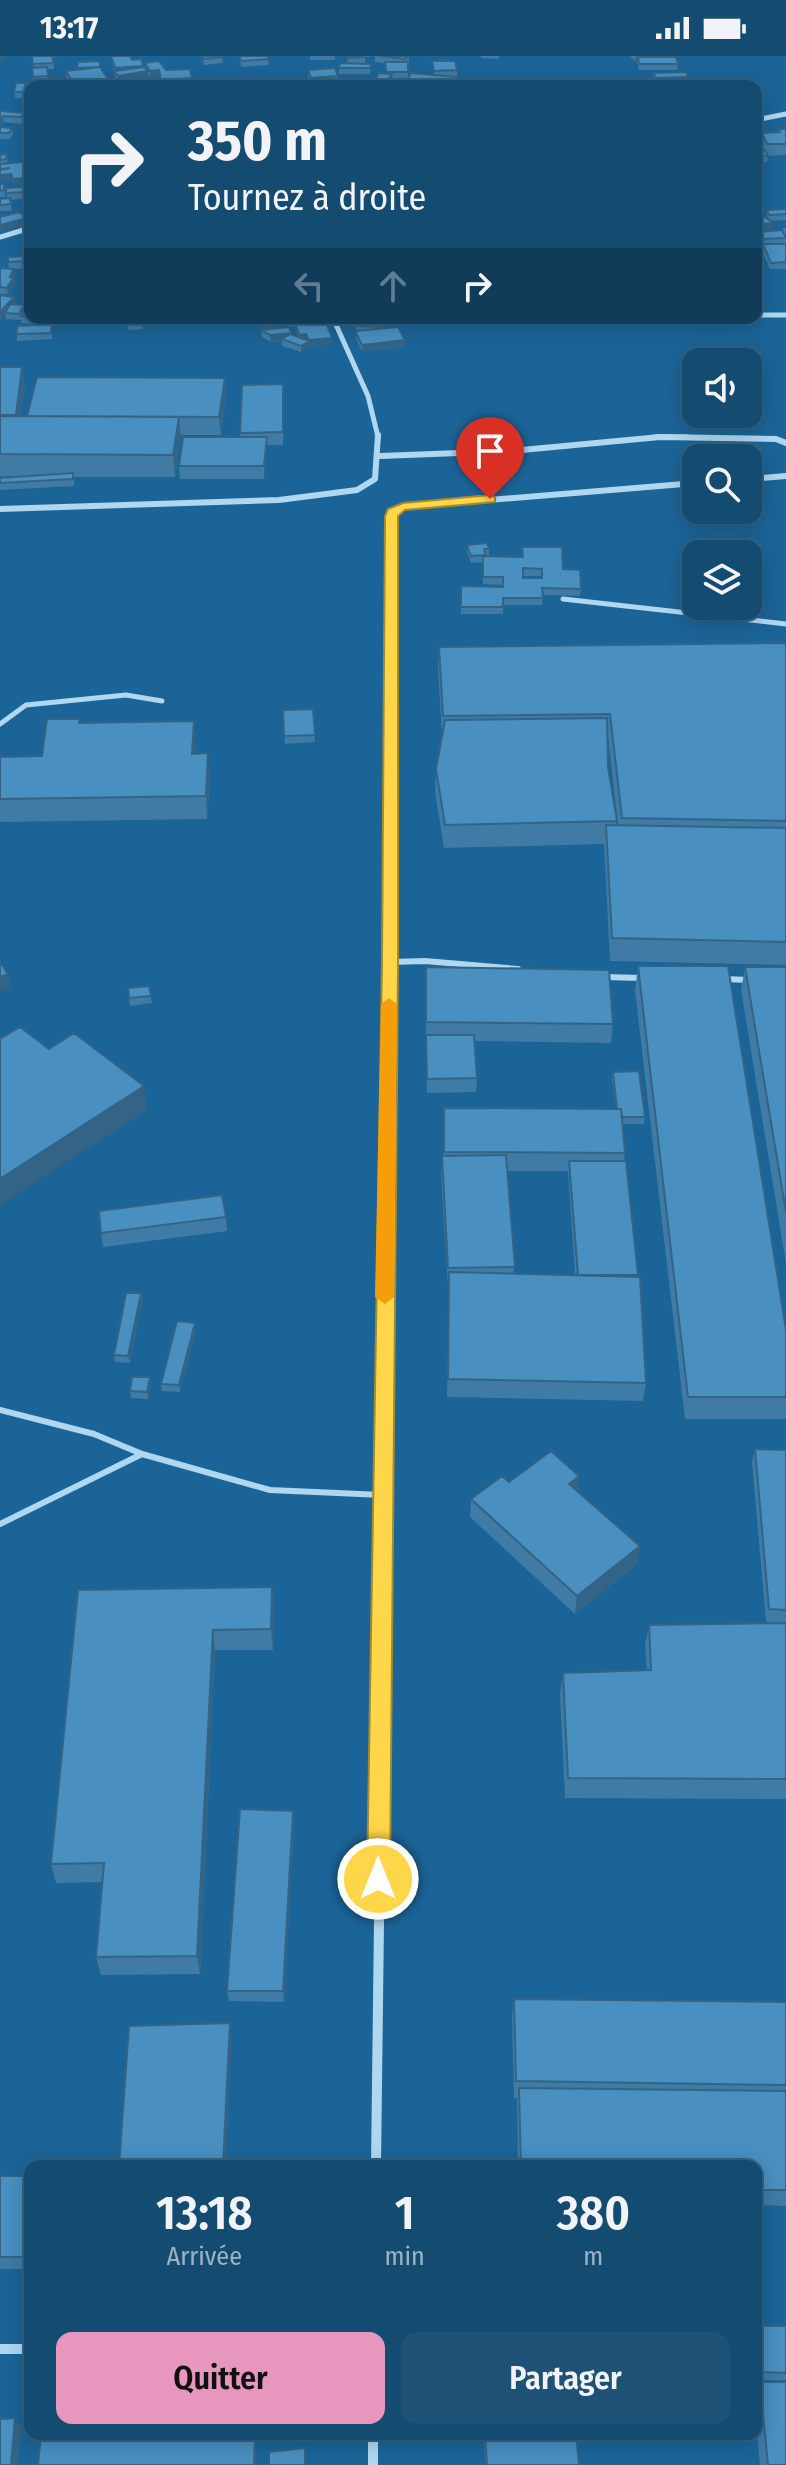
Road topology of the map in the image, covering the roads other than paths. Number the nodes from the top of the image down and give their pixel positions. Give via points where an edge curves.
1 (786, 114) edge
2 (762, 118) edge
3 (24, 230) edge
4 (0, 237) edge
5 (762, 315) edge
6 (786, 315) edge
7 (336, 324) edge
8 (786, 443) edge
9 (381, 456) junction
10 (786, 476) edge
11 (762, 478) edge
12 (682, 484) edge
13 (0, 509) edge
14 (563, 599) edge
15 (786, 624) edge
16 (162, 701) dead end
17 (0, 724) edge
18 (390, 962) junction
19 (531, 970) edge
20 (592, 975) edge
21 (652, 978) edge
22 (711, 979) edge
23 (756, 980) edge
24 (0, 1410) edge
25 (142, 1454) junction
26 (382, 1495) junction
27 (0, 1524) edge
28 (376, 2160) edge
29 (0, 2349) edge
30 (24, 2349) edge
31 (373, 2440) edge
32 (373, 2465) edge

1 - 2 street
3 - 4 street
5 - 6 street
7 - 9 street via 363,380 381,434
8 - 9 street via 705,435
9 - 13 street via 375,479 357,490 279,500
10 - 11 street
12 - 18 street via 396,509 391,516
14 - 15 lane
16 - 17 lane via 126,695 26,705
18 - 19 lane
18 - 26 street
20 - 21 lane
22 - 23 lane
24 - 25 lane via 94,1434
25 - 26 lane via 270,1490
25 - 27 lane
26 - 28 street
29 - 30 street
31 - 32 street

